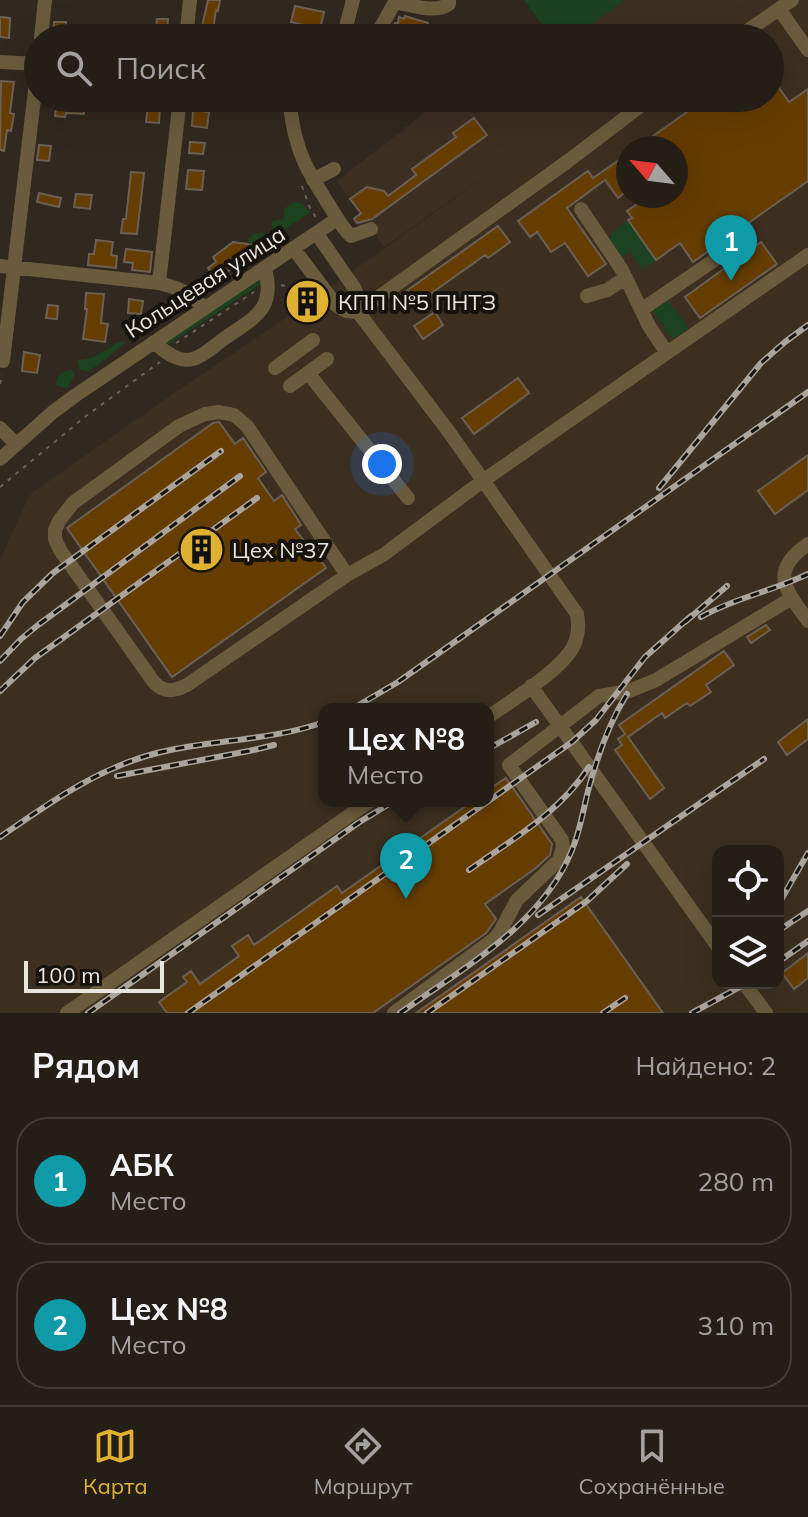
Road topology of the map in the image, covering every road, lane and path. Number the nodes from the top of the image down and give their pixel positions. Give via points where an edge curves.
1 (45, 0) edge
2 (190, 0) edge
3 (353, 0) edge
4 (449, 0) edge
5 (395, 1) edge
6 (786, 4) edge
7 (42, 24) edge
8 (187, 24) edge
9 (347, 24) edge
10 (383, 24) edge
11 (757, 24) edge
12 (808, 50) edge
13 (0, 62) edge
14 (24, 64) edge
15 (31, 112) edge
16 (178, 112) edge
17 (292, 112) edge
18 (633, 112) edge
19 (334, 169) dead end
20 (313, 180) junction
21 (581, 209) dead end
22 (337, 219) junction
23 (371, 229) dead end
24 (317, 234) junction
25 (294, 249) junction
26 (808, 255) edge
27 (719, 257) dead end
28 (7, 267) edge
29 (267, 276) junction
30 (626, 278) junction
31 (159, 283) junction
32 (304, 291) dead end
33 (587, 296) dead end
34 (204, 309) junction
35 (641, 310) junction
36 (358, 312) junction
37 (313, 340) dead end
38 (154, 342) junction
39 (168, 353) junction
40 (667, 353) junction
41 (327, 359) dead end
42 (3, 361) dead end
43 (275, 368) dead end
44 (308, 373) junction
45 (290, 386) dead end
46 (0, 428) edge
47 (16, 444) junction
48 (0, 459) edge
49 (484, 480) junction
50 (0, 487) edge
51 (408, 498) dead end
52 (808, 544) edge
53 (347, 575) junction
54 (792, 598) junction
55 (808, 621) edge
56 (531, 686) junction
57 (494, 713) edge
58 (560, 726) junction
59 (361, 807) edge
60 (712, 939) edge
61 (748, 989) edge
62 (67, 1013) edge
63 (394, 1013) edge
64 (766, 1013) edge

1 - 7 street
2 - 8 street
3 - 9 street
4 - 5 street via 435,9
5 - 10 street
6 - 11 street
6 - 12 street
13 - 14 street
15 - 28 street
16 - 31 street
17 - 20 street via 297,147
18 - 36 street
19 - 20 street
20 - 22 street
21 - 30 street
22 - 23 street via 351,236
22 - 24 street, Кольцевая улица
24 - 25 street, Кольцевая улица
24 - 36 street via 357,293
25 - 29 street, Кольцевая улица
25 - 36 street via 340,309
26 - 40 street
27 - 35 street
28 - 31 street
28 - 42 street
29 - 32 path
29 - 34 street, Кольцевая улица
29 - 39 path
29 - 39 street via 269,291 253,318 191,360
30 - 33 street
30 - 35 street
31 - 34 street via 183,290
34 - 38 street, Кольцевая улица
35 - 40 street
36 - 49 street via 428,394
37 - 43 street
38 - 39 street
38 - 47 street, Кольцевая улица
39 - 50 path
40 - 49 street
41 - 44 street
44 - 45 street
44 - 51 street
46 - 47 street
47 - 48 street, Кольцевая улица
49 - 53 street via 383,555
49 - 56 street via 577,614 573,648
52 - 54 street via 784,569
53 - 53 street via 187,685 165,691 60,550 55,530 73,503 179,426 224,412 247,426
54 - 55 street
54 - 58 street via 656,680 599,696
56 - 57 street
56 - 58 street
58 - 60 street
58 - 63 street via 509,765 562,840 559,860 517,900 493,940
59 - 62 street
61 - 64 street

